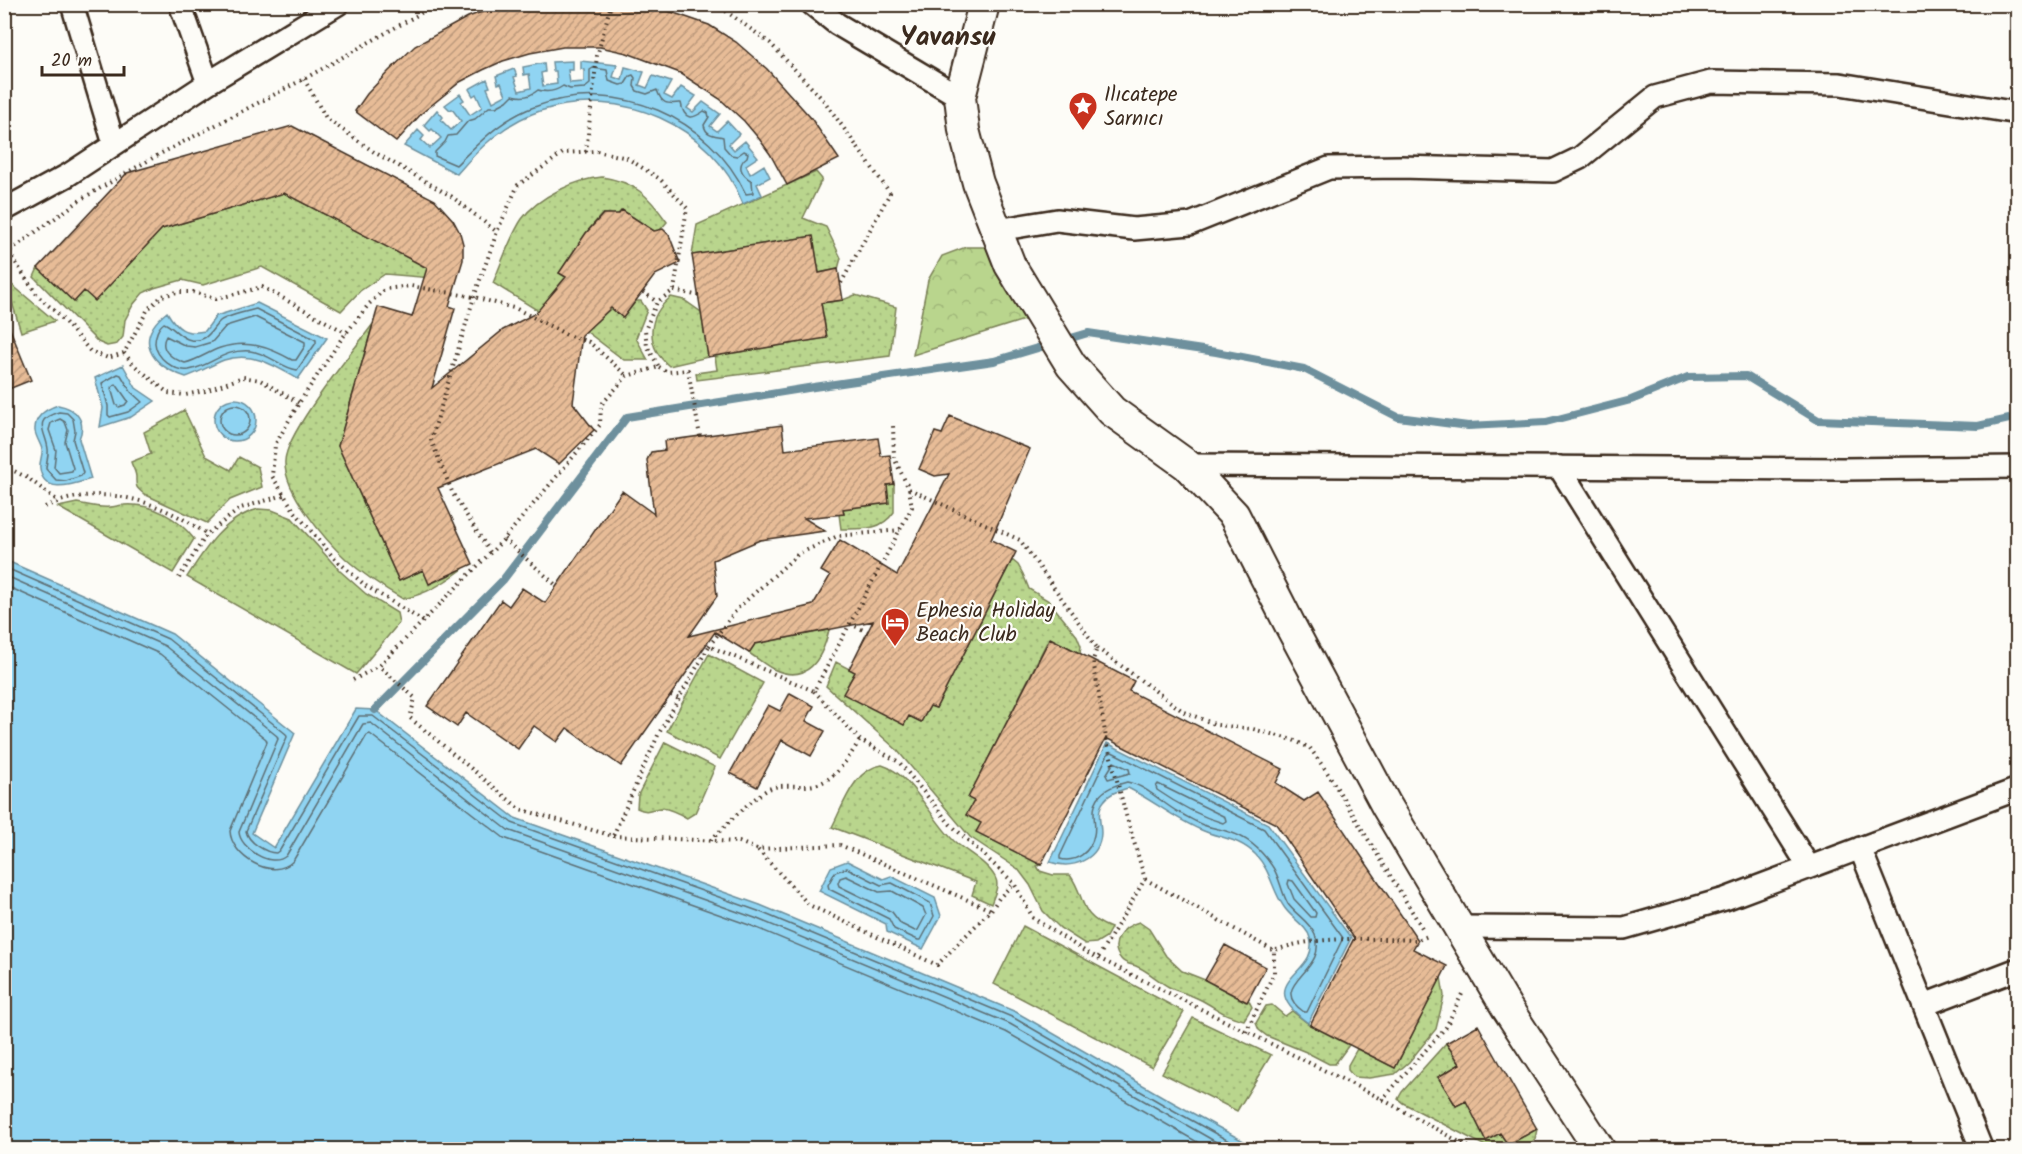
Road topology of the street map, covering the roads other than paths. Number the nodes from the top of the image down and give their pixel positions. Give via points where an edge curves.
1 (72, 4) edge
2 (180, 4) edge
3 (338, 4) edge
4 (812, 4) edge
5 (984, 4) edge
6 (208, 83) junction
7 (960, 97) junction
8 (2018, 113) edge
9 (114, 144) junction
10 (4, 210) edge
11 (997, 230) junction
12 (1187, 465) junction
13 (1559, 467) junction
14 (2018, 467) edge
15 (2018, 789) edge
16 (1860, 848) junction
17 (1809, 867) junction
18 (1460, 927) junction
19 (2018, 969) edge
20 (1924, 1005) junction
21 (1599, 1149) edge
22 (1982, 1149) edge

1 - 9 street
2 - 6 street
3 - 6 street
4 - 7 street via 837,24
5 - 7 street
6 - 9 street
7 - 11 street via 978,183
8 - 11 street via 1840,84 1711,82 1654,97 1580,158 1553,171 1329,168 1190,224 1134,229 1057,220
9 - 10 street
11 - 12 street via 1010,265 1071,365 1112,411
12 - 13 street
12 - 18 street via 1234,515 1386,805
13 - 14 street
13 - 17 street
15 - 16 street
16 - 17 street
16 - 20 street
17 - 18 street via 1725,899 1624,928
18 - 21 street via 1507,1008
19 - 20 street
20 - 22 street

